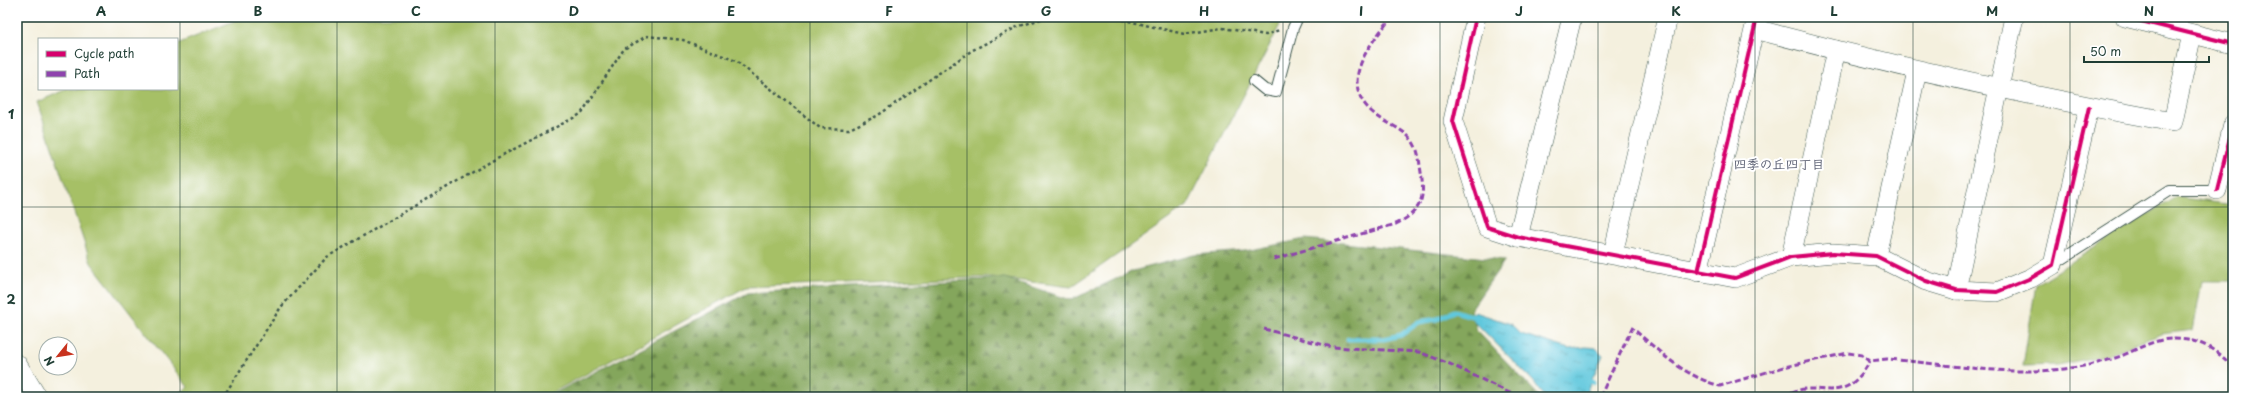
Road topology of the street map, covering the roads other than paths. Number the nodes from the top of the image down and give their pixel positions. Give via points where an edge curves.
1 (1298, 17) edge
2 (1476, 17) edge
3 (1572, 17) edge
4 (1668, 17) edge
5 (2014, 17) edge
6 (2125, 17) edge
7 (1756, 23) edge
8 (2192, 34) junction
9 (2233, 44) edge
10 (1836, 50) junction
11 (1917, 71) junction
12 (1254, 82) dead end
13 (1998, 89) junction
14 (2089, 107) junction
15 (2233, 125) edge
16 (2217, 190) joint
17 (1518, 238) junction
18 (1613, 254) junction
19 (1876, 256) junction
20 (1791, 257) junction
21 (2053, 265) junction
22 (1698, 272) junction
23 (1956, 290) junction
24 (17, 364) edge
25 (37, 397) edge

1 - 12 lane via 1276,92 1265,90
2 - 17 street via 1452,122 1487,227
3 - 17 street
4 - 18 street
5 - 13 street
6 - 8 street
7 - 10 street
7 - 22 street
8 - 9 street
8 - 14 street via 2173,122
10 - 11 street
10 - 20 street
11 - 13 street
11 - 19 street
13 - 14 street
13 - 23 street
14 - 21 street
15 - 16 street
16 - 21 lane via 2170,190
17 - 18 street
18 - 22 street
19 - 20 street via 1833,253
19 - 23 street via 1926,281
20 - 22 street via 1735,278
21 - 23 street via 2031,278 1997,292
24 - 25 street

